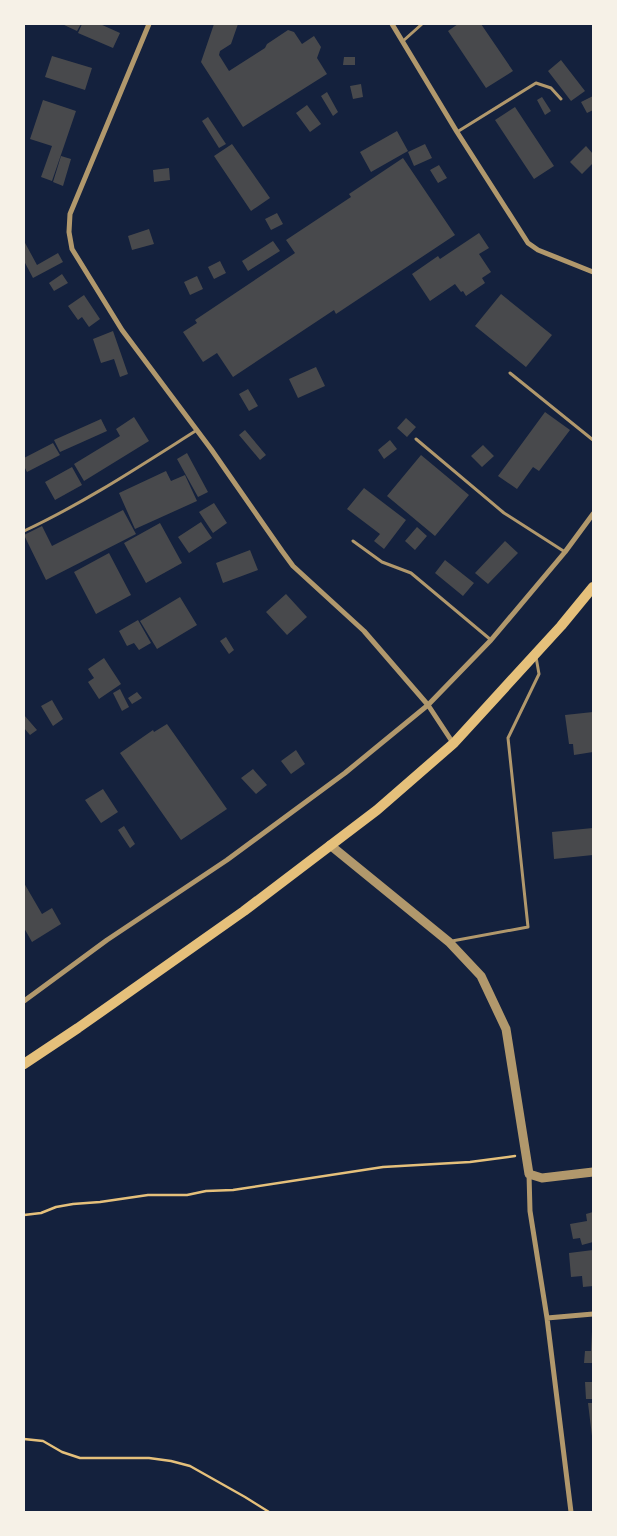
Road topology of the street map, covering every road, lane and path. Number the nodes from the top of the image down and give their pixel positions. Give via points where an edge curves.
1 (149, 24) edge
2 (392, 24) edge
3 (422, 24) edge
4 (403, 41) junction
5 (561, 99) dead end
6 (457, 132) junction
7 (593, 272) edge
8 (510, 374) dead end
9 (197, 430) junction
10 (416, 439) dead end
11 (593, 440) edge
12 (593, 514) edge
13 (24, 531) edge
14 (353, 540) dead end
15 (565, 552) junction
16 (593, 587) edge
17 (491, 640) junction
18 (536, 654) junction
19 (428, 705) junction
20 (454, 743) junction
21 (330, 845) junction
22 (449, 942) junction
23 (24, 1001) edge
24 (24, 1064) edge
25 (526, 1155) junction
26 (593, 1172) edge
27 (530, 1174) junction
28 (24, 1215) edge
29 (593, 1314) edge
30 (547, 1318) junction
31 (24, 1439) edge
32 (269, 1512) edge
33 (572, 1512) edge

1 - 9 street via 70,214 69,232 72,249 122,330
2 - 4 street
3 - 4 lane
4 - 6 street
5 - 6 lane via 551,88 536,83
6 - 7 street via 528,243
8 - 11 lane
9 - 13 lane via 58,515
9 - 19 street via 293,566 364,631
10 - 15 lane via 504,513
12 - 15 street
14 - 17 lane via 382,562 411,573
15 - 17 street
16 - 18 main road
17 - 19 street
18 - 20 main road
18 - 22 lane via 539,674 508,738 528,927
19 - 20 street
19 - 23 street via 346,773
20 - 21 main road via 377,810
21 - 22 street
21 - 24 main road via 237,916
22 - 25 street via 481,976 506,1030
25 - 27 street
25 - 28 path via 383,1167 233,1190 148,1194
26 - 27 street via 542,1178
27 - 30 street via 530,1210
29 - 30 street
30 - 33 street
31 - 32 path via 43,1441 80,1458 149,1458 190,1466

